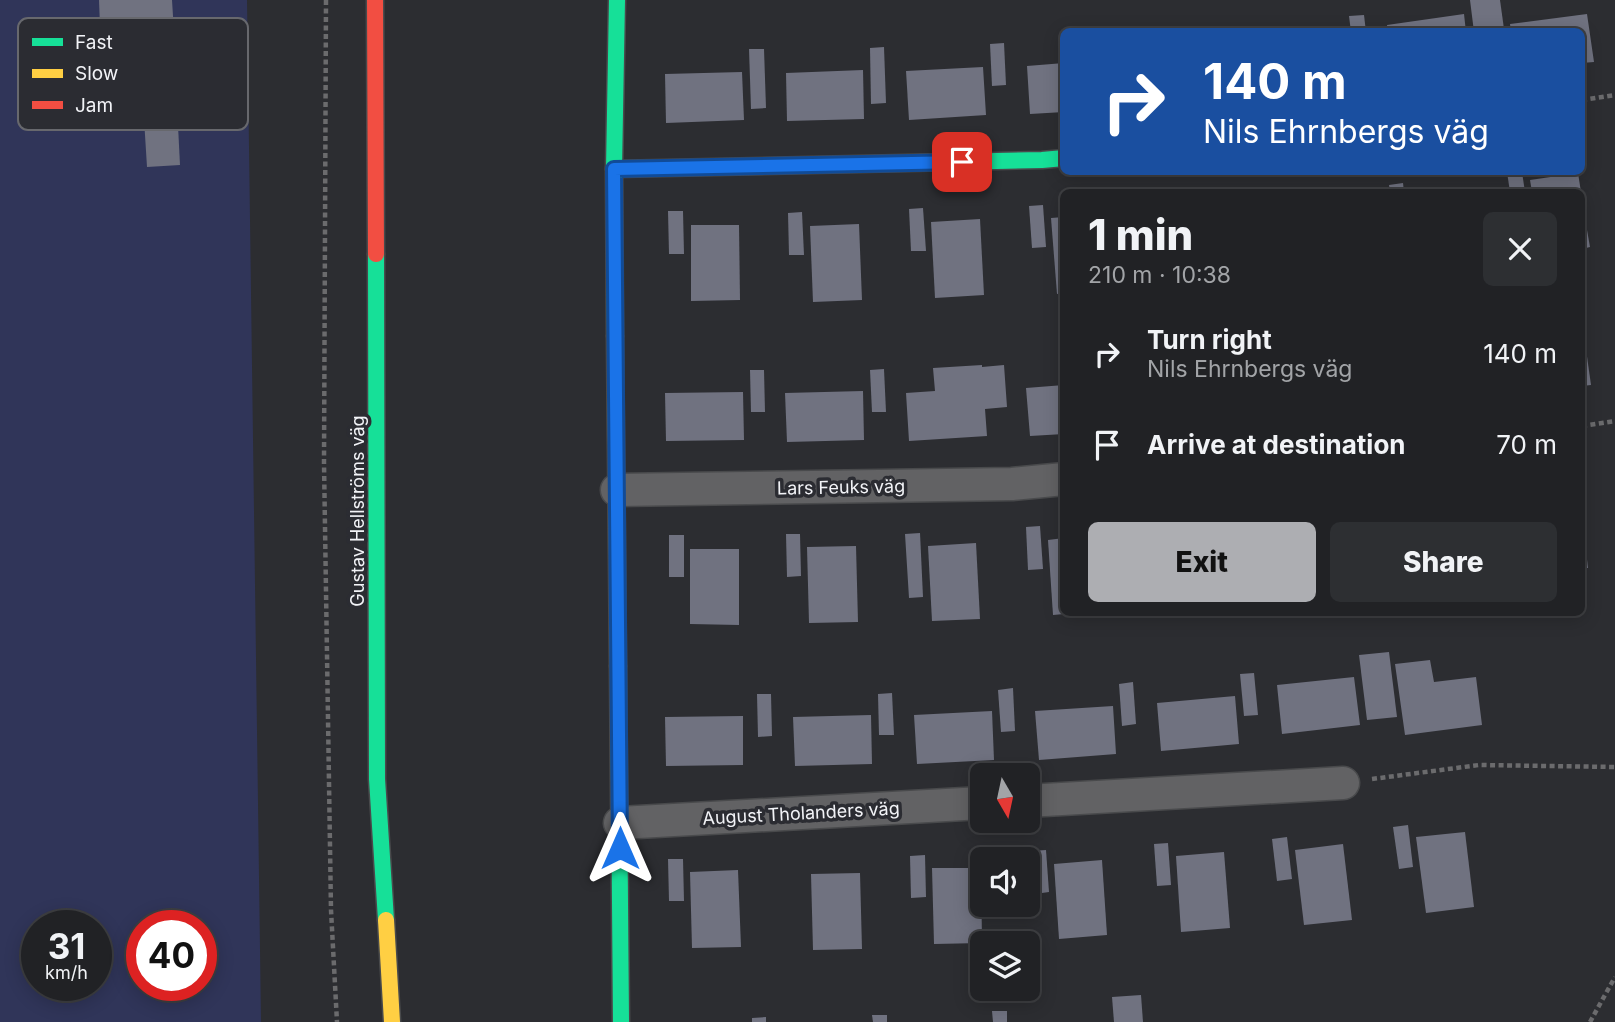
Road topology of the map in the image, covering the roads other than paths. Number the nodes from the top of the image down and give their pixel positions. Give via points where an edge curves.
1 (375, 0) edge
2 (617, 0) edge
3 (1060, 158) edge
4 (614, 169) junction
5 (1060, 479) edge
6 (617, 490) junction
7 (1343, 783) road end
8 (1040, 800) edge
9 (970, 804) edge
10 (620, 824) junction
11 (392, 1022) edge
12 (621, 1022) edge

1 - 11 street, Gustav Hellströms väg via 377,779
2 - 4 street
3 - 4 street
4 - 6 street
5 - 6 street, Lars Feuks väg
6 - 10 street
7 - 8 street
9 - 10 street, August Tholanders väg
10 - 12 street

